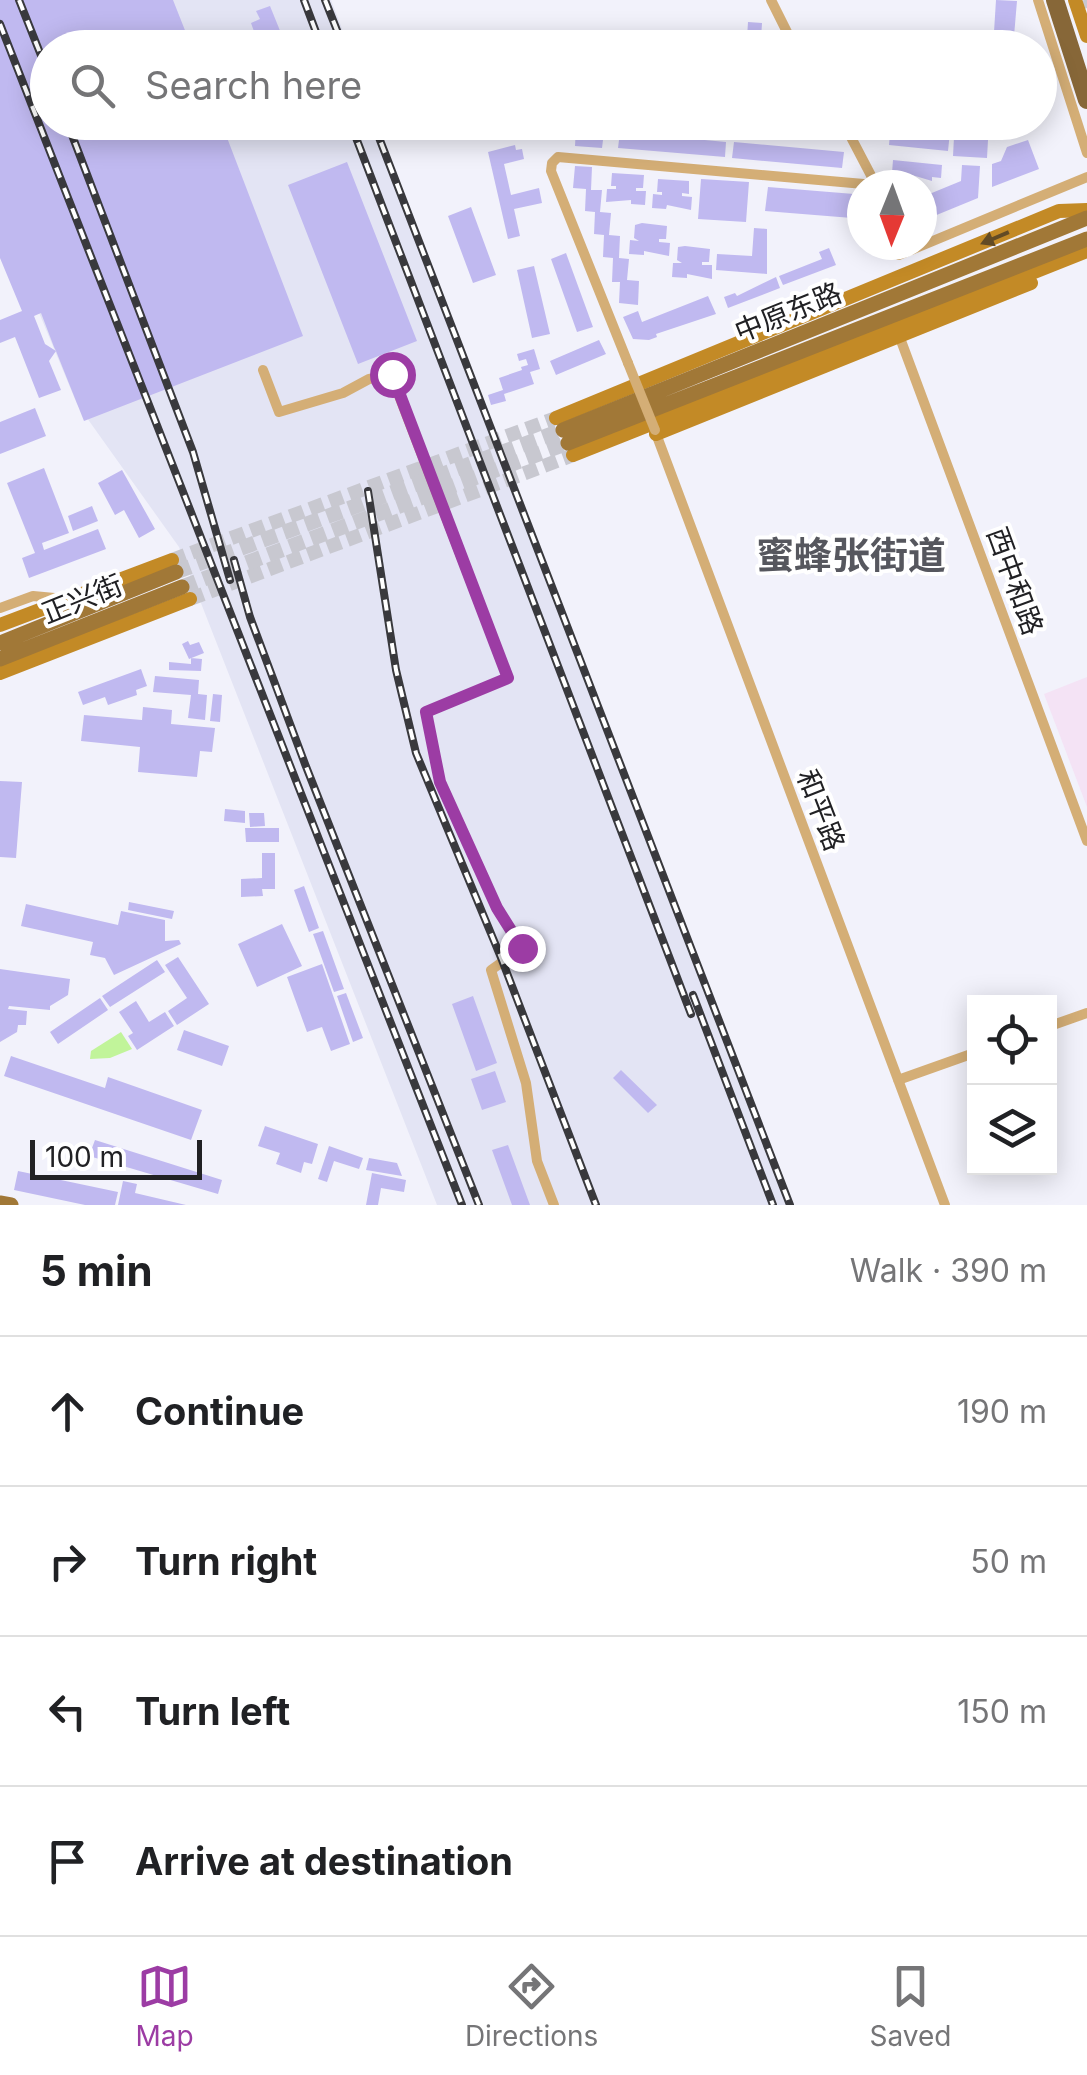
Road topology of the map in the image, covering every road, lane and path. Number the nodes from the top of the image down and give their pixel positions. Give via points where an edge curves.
1 (771, 0) edge
2 (1038, 0) edge
3 (1055, 0) edge
4 (1075, 0) edge
5 (786, 30) edge
6 (1048, 30) edge
7 (1087, 36) edge
8 (1057, 59) edge
9 (1087, 100) edge
10 (852, 140) edge
11 (1087, 153) edge
12 (867, 170) edge
13 (1087, 178) edge
14 (847, 183) edge
15 (1087, 198) edge
16 (1059, 211) junction
17 (1087, 214) edge
18 (1087, 238) edge
19 (937, 240) edge
20 (1087, 250) edge
21 (1087, 259) edge
22 (900, 338) junction
23 (263, 370) dead end
24 (656, 432) junction
25 (565, 437) junction
26 (180, 580) junction
27 (66, 600) junction
28 (0, 608) edge
29 (0, 624) edge
30 (0, 642) edge
31 (0, 659) edge
32 (0, 673) edge
33 (1087, 841) edge
34 (1087, 1013) edge
35 (1057, 1024) edge
36 (967, 1055) edge
37 (898, 1080) junction
38 (0, 1203) edge
39 (11, 1205) edge
40 (554, 1205) edge
41 (945, 1205) edge

1 - 5 street
2 - 6 street
3 - 9 highway
4 - 7 street
8 - 11 street
10 - 12 street
13 - 19 street
14 - 24 street, 和平路, bridge via 558,158 552,163
15 - 16 street
16 - 17 street
16 -> 25 street
17 - 25 main road, 中原东路
18 - 25 main road, 中原东路
20 - 25 street
21 - 22 street
22 - 24 street
22 - 33 street, 西中和路
23 - 40 street via 279,412 392,374 508,678 426,712 440,782 522,948 491,970 526,1083 537,1161
24 - 37 street, 和平路
26 - 27 street
26 - 30 main road, 正兴街
26 - 31 main road, 正兴街
26 - 32 street
27 - 28 street via 33,596
27 - 29 street
34 - 35 street
36 - 37 street
37 - 41 street, 和平路
38 - 39 main road

